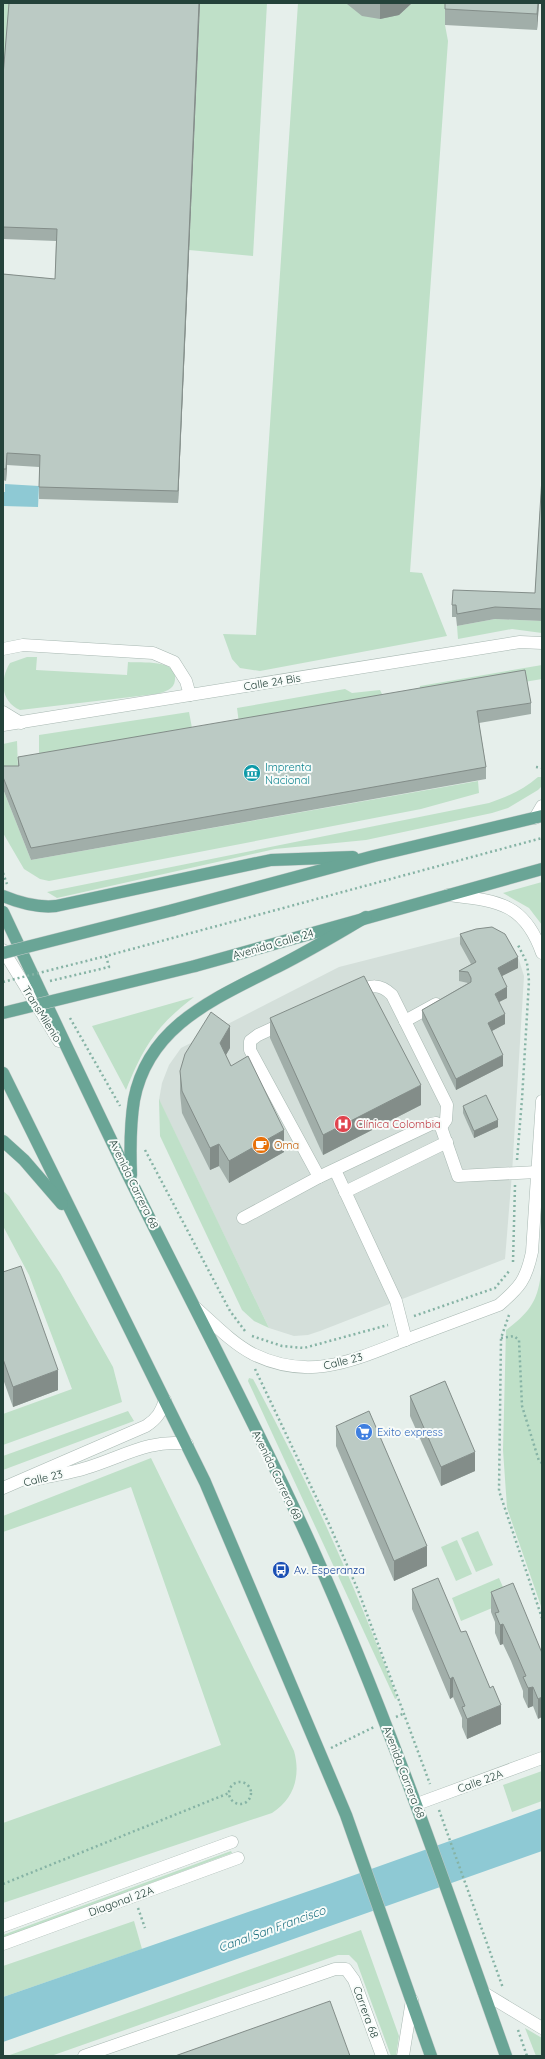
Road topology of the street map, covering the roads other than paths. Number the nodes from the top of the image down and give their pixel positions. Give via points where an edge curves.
1 (542, 643) edge
2 (3, 649) edge
3 (190, 695) junction
4 (3, 712) edge
5 (21, 722) junction
6 (3, 725) edge
7 (542, 806) edge
8 (538, 817) edge
9 (374, 856) junction
10 (542, 869) edge
11 (447, 895) junction
12 (3, 896) edge
13 (3, 912) edge
14 (366, 917) junction
15 (3, 950) edge
16 (3, 953) edge
17 (542, 953) edge
18 (348, 995) edge
19 (444, 1000) edge
20 (3, 1013) edge
21 (292, 1020) edge
22 (405, 1021) junction
23 (3, 1070) edge
24 (3, 1073) edge
25 (82, 1078) junction
26 (542, 1102) edge
27 (22, 1111) junction
28 (441, 1127) junction
29 (3, 1141) edge
30 (447, 1142) junction
31 (335, 1170) junction
32 (537, 1172) junction
33 (319, 1177) junction
34 (131, 1180) junction
35 (345, 1192) junction
36 (243, 1218) dead end
37 (76, 1221) junction
38 (196, 1308) junction
39 (406, 1340) junction
40 (165, 1400) junction
41 (187, 1444) junction
42 (8, 1486) edge
43 (542, 1758) edge
44 (417, 1804) junction
45 (232, 1842) dead end
46 (238, 1858) dead end
47 (3, 1926) edge
48 (3, 1944) edge
49 (484, 1993) junction
50 (412, 2000) junction
51 (542, 2028) edge
52 (84, 2056) edge
53 (382, 2056) edge
54 (404, 2056) edge
55 (431, 2056) edge
56 (506, 2056) edge

1 - 3 street, Calle 24 Bis via 520,642
2 - 3 street via 23,645 153,653 174,662 186,681
3 - 5 street, Calle 24 Bis
4 - 5 street
5 - 6 street, Calle 24 Bis
7 - 8 street
8 - 9 main road
9 - 12 main road via 271,860 42,908
9 - 16 main road, bridge
10 - 11 main road, Avenida Calle 24
11 - 14 main road, Avenida Calle 24
11 - 17 street via 509,907 520,914 530,926
13 - 25 main road, Avenida Carrera 68
14 - 20 main road, Avenida Calle 24, bridge via 195,966
14 - 34 main road via 282,965 202,1006 170,1031 143,1073 135,1098 130,1137
15 - 25 street, TransMilenio
18 - 22 street via 362,989 378,986 385,988 392,995
19 - 22 street
21 - 33 street via 258,1035 250,1041 250,1050
22 - 28 street via 447,1105 446,1120
23 - 27 street
24 - 27 main road
25 - 34 main road, Avenida Carrera 68
26 - 32 street, Calle 23
27 - 37 main road
28 - 30 street
28 - 31 street via 436,1123 431,1124
29 - 37 main road via 38,1175
30 - 32 street via 458,1176
30 - 35 street
31 - 33 street
31 - 35 street
32 - 39 street, Calle 23 via 532,1252 528,1271 518,1288 499,1305
33 - 36 street
34 - 38 main road, Avenida Carrera 68
35 - 39 street via 396,1301
37 - 40 main road
38 - 39 street, Calle 23 via 225,1334 252,1353 277,1363 299,1367 350,1362
38 - 44 main road, Avenida Carrera 68 via 310,1543
40 - 41 main road
40 - 42 street, Calle 23 via 161,1412 146,1426
41 - 42 street, Calle 23 via 154,1444 86,1468
41 - 50 main road via 321,1753
43 - 44 street, Calle 22A
44 - 49 main road, Avenida Carrera 68
45 - 47 street, Diagonal 22A
46 - 48 street, Diagonal 22A
49 - 51 street
49 - 56 main road, Avenida Carrera 68
50 - 54 street
50 - 55 main road
52 - 53 street, Carrera 68 via 335,1969 346,1969 354,1980

